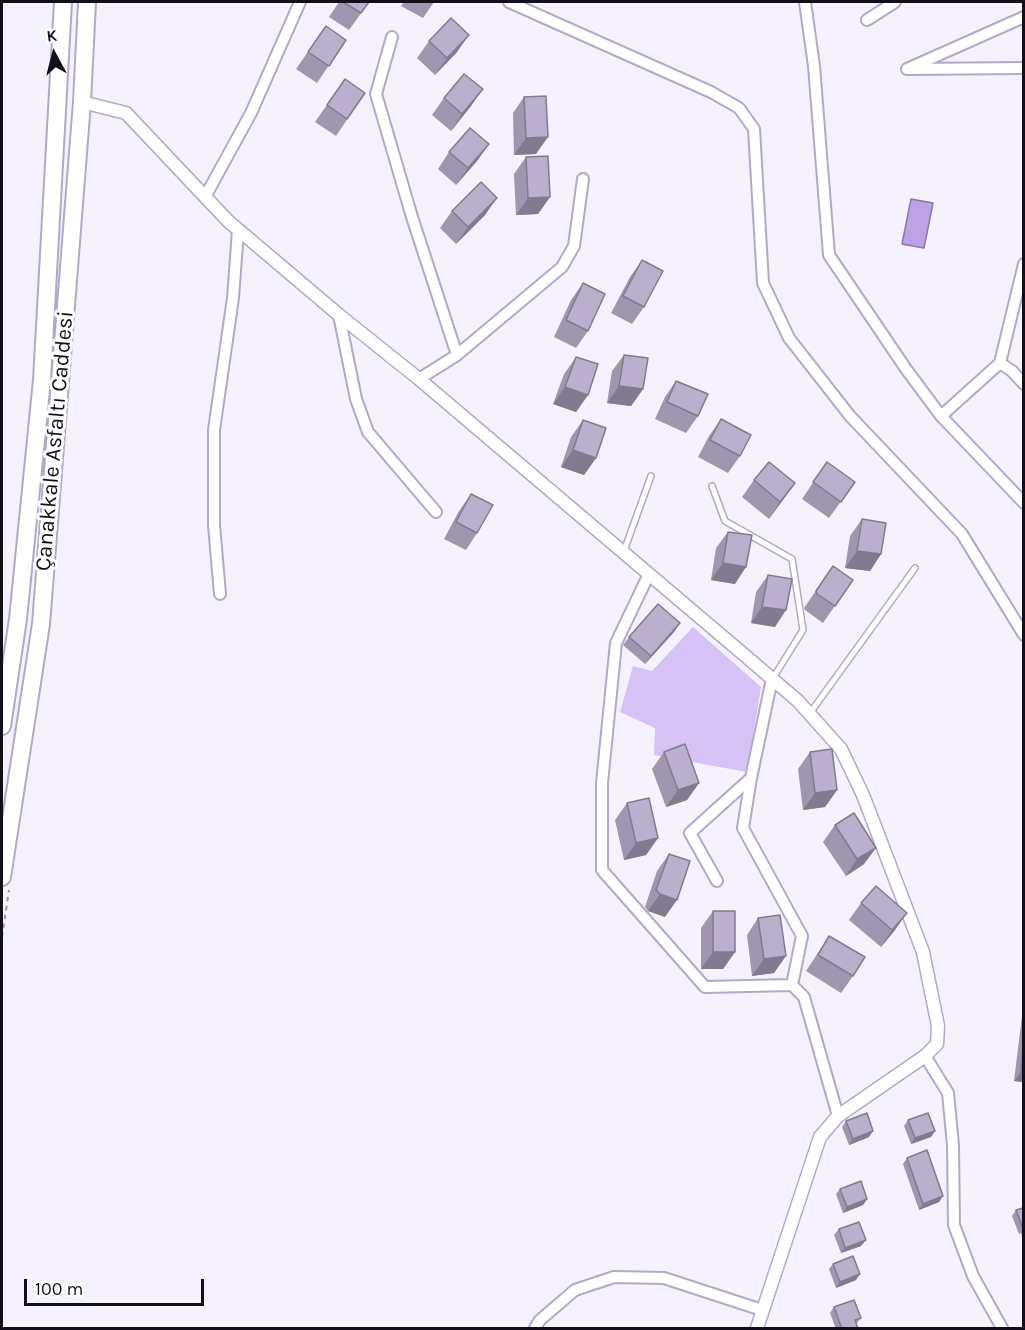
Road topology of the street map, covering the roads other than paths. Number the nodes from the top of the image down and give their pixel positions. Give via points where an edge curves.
1 (63, 2) edge
2 (87, 2) edge
3 (300, 2) edge
4 (508, 2) edge
5 (805, 2) edge
6 (895, 2) edge
7 (1023, 17) edge
8 (867, 20) dead end
9 (392, 37) dead end
10 (1023, 68) edge
11 (82, 102) junction
12 (583, 179) dead end
13 (205, 197) junction
14 (238, 230) junction
15 (1023, 264) edge
16 (339, 315) junction
17 (457, 355) junction
18 (1000, 363) junction
19 (419, 379) junction
20 (1023, 384) edge
21 (941, 416) junction
22 (651, 476) dead end
23 (712, 486) dead end
24 (1023, 503) edge
25 (436, 512) dead end
26 (623, 552) junction
27 (915, 568) dead end
28 (649, 574) junction
29 (220, 594) dead end
30 (1023, 634) edge
31 (772, 679) junction
32 (809, 714) junction
33 (2, 726) edge
34 (751, 778) junction
35 (2, 877) edge
36 (717, 881) dead end
37 (792, 986) junction
38 (926, 1056) junction
39 (838, 1116) junction
40 (762, 1310) junction
41 (535, 1329) edge
42 (757, 1329) edge
43 (1002, 1329) edge

1 - 33 highway, Çanakkale Asfaltı Caddesi via 42,380 18,619
2 - 11 highway, Çanakkale Asfaltı Caddesi
3 - 13 street via 251,113
4 - 30 street via 739,108 754,129 763,283 789,338 850,416 963,534
5 - 21 street via 830,255
6 - 8 street
7 - 10 street via 907,69
9 - 17 street via 376,94
11 - 13 street via 126,112
11 - 35 highway, Çanakkale Asfaltı Caddesi via 41,624
12 - 17 street via 574,246 562,267
13 - 14 street
14 - 16 street
14 - 29 street via 233,298 214,430 214,525
15 - 18 street
16 - 19 street
16 - 25 street via 356,399 368,432
17 - 19 street
18 - 20 street
18 - 21 street
19 - 26 street
21 - 24 street
22 - 26 lane
23 - 31 lane via 725,521 792,559 803,630
26 - 28 street
27 - 32 lane
28 - 31 street
28 - 37 street via 616,643 602,783 602,870 705,987
31 - 32 street
31 - 34 street
32 - 38 street via 842,749 923,952 938,1026 937,1044
34 - 36 street via 690,833
34 - 37 street via 743,828 802,936
37 - 39 street via 804,997
38 - 39 street
38 - 43 street via 948,1093 954,1225 973,1276
39 - 40 street via 820,1137
40 - 41 street via 664,1278 614,1277 575,1290
40 - 42 street

